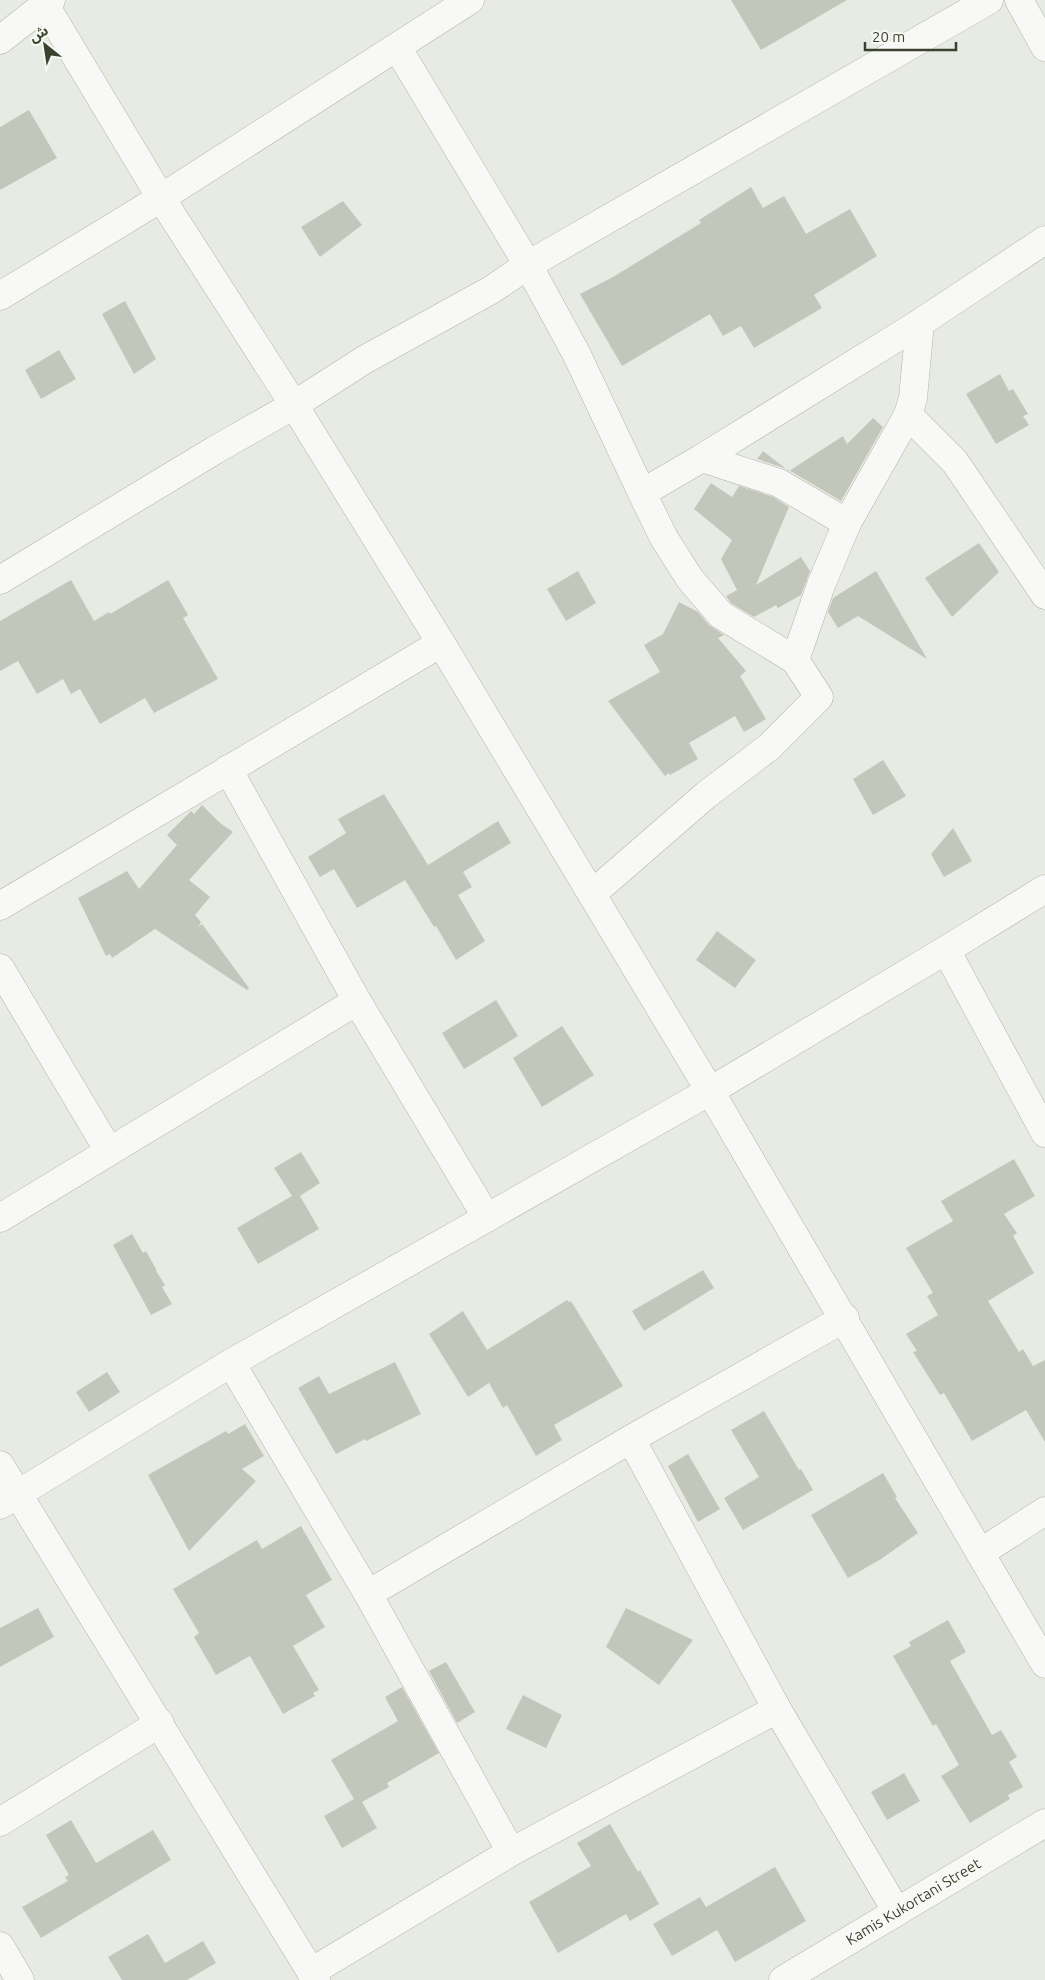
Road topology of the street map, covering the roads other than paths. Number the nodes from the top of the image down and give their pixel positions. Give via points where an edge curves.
1 (470, 0) edge
2 (989, 0) edge
3 (1019, 0) edge
4 (46, 1) edge
5 (0, 40) edge
6 (397, 47) junction
7 (1045, 47) edge
8 (161, 198) junction
9 (1045, 240) edge
10 (528, 265) junction
11 (0, 296) edge
12 (920, 323) junction
13 (294, 405) junction
14 (908, 415) junction
15 (702, 458) junction
16 (642, 493) junction
17 (847, 523) junction
18 (0, 580) edge
19 (1045, 595) edge
20 (441, 643) junction
21 (795, 660) junction
22 (228, 769) junction
23 (1045, 888) edge
24 (592, 894) junction
25 (0, 906) edge
26 (946, 950) junction
27 (0, 968) edge
28 (357, 1001) junction
29 (710, 1091) junction
30 (1045, 1133) edge
31 (108, 1151) junction
32 (0, 1218) edge
33 (487, 1218) junction
34 (844, 1318) junction
35 (232, 1363) junction
36 (631, 1439) junction
37 (0, 1465) edge
38 (9, 1500) edge
39 (1045, 1511) edge
40 (980, 1553) junction
41 (368, 1594) junction
42 (1045, 1664) edge
43 (777, 1709) junction
44 (160, 1723) junction
45 (0, 1822) edge
46 (1045, 1823) edge
47 (511, 1852) junction
48 (897, 1912) junction
49 (0, 1946) edge
50 (314, 1976) edge
51 (20, 1980) edge
52 (783, 1980) edge

1 - 6 street
2 - 10 street
3 - 7 street
4 - 5 street
4 - 8 street
6 - 8 street
6 - 10 street
8 - 11 street
8 - 13 street
9 - 12 street
10 - 13 street via 491,290 364,360
10 - 16 street via 576,353
12 - 14 street via 913,398
12 - 15 street
13 - 18 street
13 - 20 street
14 - 17 street
14 - 19 street via 955,462
15 - 16 street
15 - 17 street via 779,484
16 - 21 street via 690,580 721,615
17 - 21 street
20 - 22 street
20 - 24 street
21 - 24 street via 819,697 769,747 706,795
22 - 25 street
22 - 28 street
23 - 26 street
24 - 29 street
26 - 29 street
26 - 30 street
27 - 31 street
28 - 31 street
28 - 33 street
29 - 33 street
29 - 34 street
31 - 32 street
33 - 35 street
34 - 36 street
34 - 40 street
35 - 38 street
35 - 41 street
36 - 41 street
36 - 43 street
37 - 38 street
38 - 44 street
39 - 40 street
40 - 42 street
41 - 47 street
43 - 47 street
43 - 48 street
44 - 45 street
44 - 50 street
46 - 48 street, Kamis Kukortani Street
47 - 50 street
48 - 52 street, Kamis Kukortani Street
49 - 51 street

